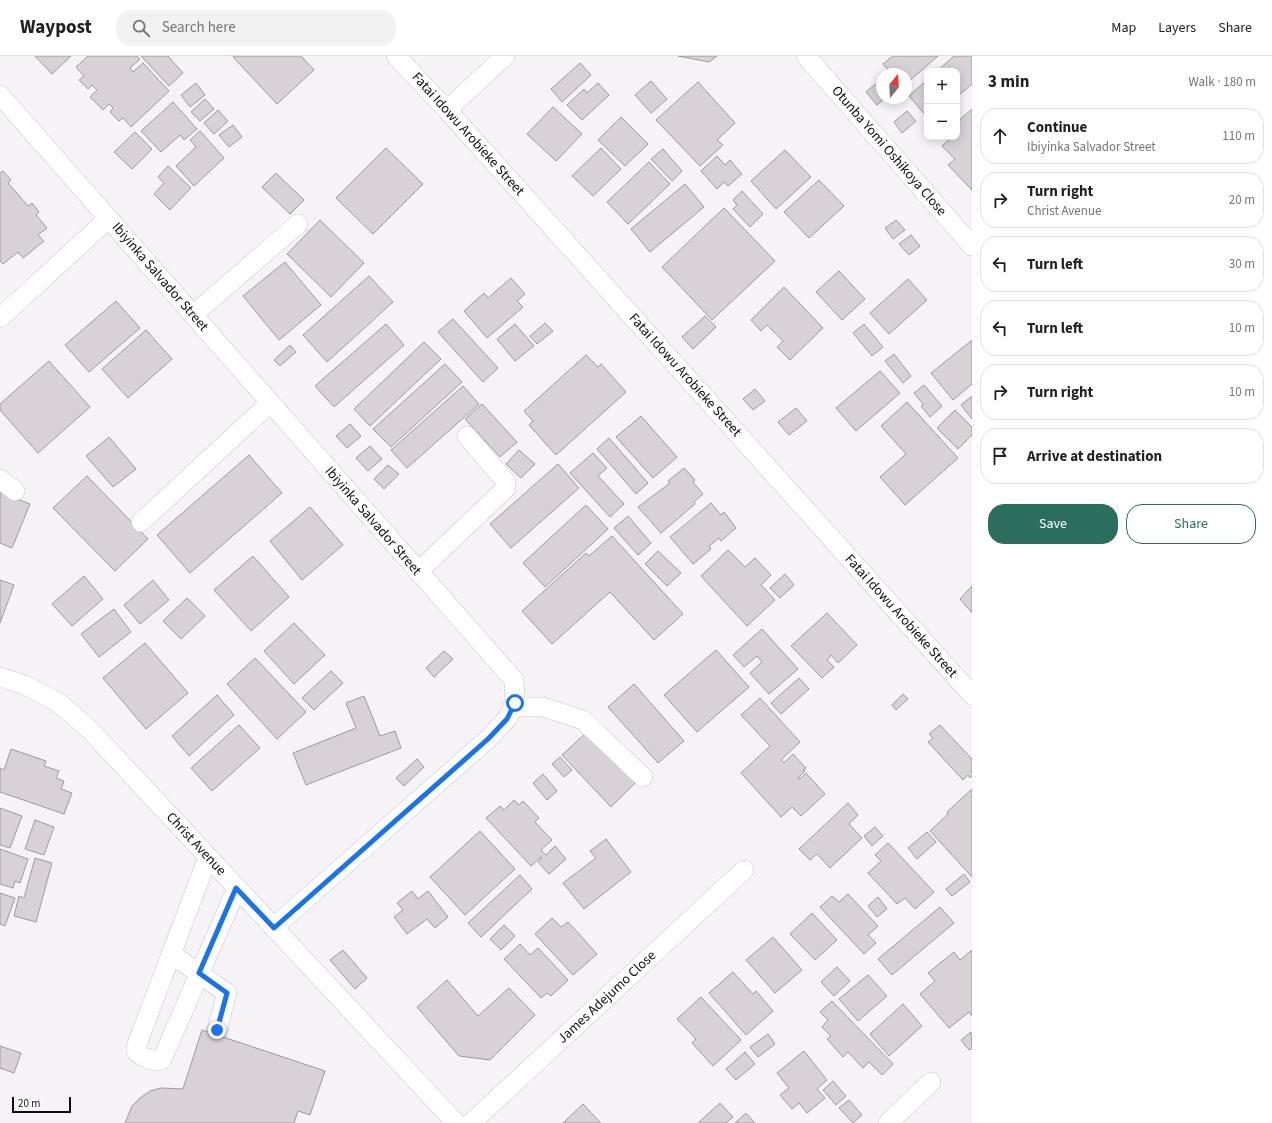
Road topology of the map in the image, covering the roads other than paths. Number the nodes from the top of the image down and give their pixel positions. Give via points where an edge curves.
1 (396, 56) edge
2 (505, 56) edge
3 (806, 56) edge
4 (0, 95) edge
5 (447, 110) junction
6 (108, 219) junction
7 (298, 224) dead end
8 (972, 246) edge
9 (193, 315) junction
10 (0, 318) edge
11 (270, 403) junction
12 (467, 436) dead end
13 (0, 479) edge
14 (15, 491) dead end
15 (142, 522) dead end
16 (418, 572) junction
17 (0, 677) edge
18 (972, 695) edge
19 (513, 707) junction
20 (643, 777) dead end
21 (208, 857) junction
22 (744, 870) dead end
23 (236, 888) junction
24 (274, 928) junction
25 (171, 954) junction
26 (199, 973) junction
27 (217, 1030) dead end
28 (931, 1082) dead end
29 (456, 1123) edge
30 (471, 1123) edge
31 (888, 1123) edge

1 - 5 street, Fatai Idowu Arobieke Street
2 - 5 street
3 - 8 street, Otunba Yomi Oshikoya Close
4 - 6 street, Ibiyinka Salvador Street
5 - 18 street, Fatai Idowu Arobieke Street
6 - 9 street, Ibiyinka Salvador Street
6 - 10 street
7 - 9 street
9 - 11 street, Ibiyinka Salvador Street
11 - 15 street
11 - 16 street, Ibiyinka Salvador Street
12 - 16 street via 506,482 506,488
13 - 14 street
16 - 19 street, Ibiyinka Salvador Street via 514,680
17 - 21 street, Christ Avenue via 25,685 59,702 90,730
19 - 20 street via 542,707 583,720
19 - 24 street, Ibiyinka Salvador Street via 507,719 488,739
21 - 23 street, Christ Avenue
21 - 25 street
22 - 30 street, James Adejumo Close
23 - 24 street, Christ Avenue
23 - 26 street
24 - 29 street, Christ Avenue
25 - 26 street
25 - 26 street via 136,1047 139,1055 156,1061 161,1060
26 - 27 street via 227,993
28 - 31 street

